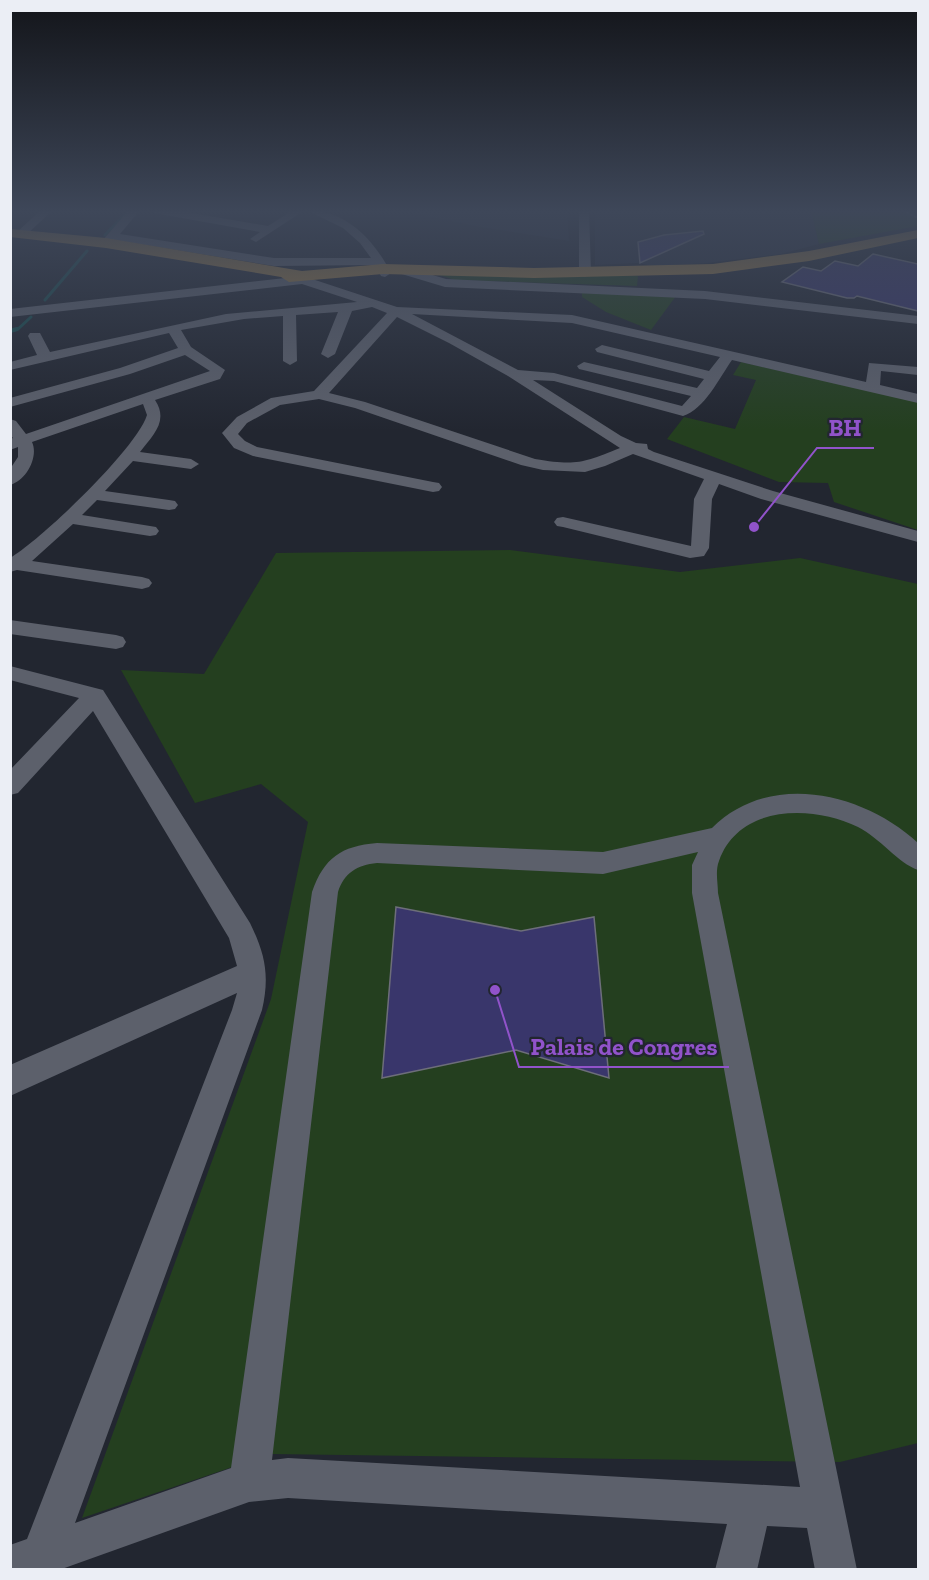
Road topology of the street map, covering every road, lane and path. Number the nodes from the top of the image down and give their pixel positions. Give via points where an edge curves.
1 (196, 284) edge
2 (264, 284) edge
3 (319, 284) edge
4 (324, 284) edge
5 (350, 284) edge
6 (461, 284) edge
7 (551, 288) junction
8 (350, 290) junction
9 (166, 294) junction
10 (384, 307) junction
11 (346, 308) junction
12 (289, 311) junction
13 (10, 313) edge
14 (918, 320) edge
15 (605, 325) junction
16 (173, 329) junction
17 (622, 329) junction
18 (35, 336) dead end
19 (602, 349) junction
20 (186, 350) junction
21 (328, 354) dead end
22 (729, 356) junction
23 (45, 357) junction
24 (290, 361) dead end
25 (10, 366) edge
26 (584, 366) junction
27 (918, 372) edge
28 (513, 373) junction
29 (715, 376) junction
30 (568, 380) junction
31 (873, 387) junction
32 (702, 394) junction
33 (319, 395) junction
34 (146, 398) junction
35 (918, 398) edge
36 (12, 401) edge
37 (11, 426) edge
38 (17, 442) edge
39 (632, 448) junction
40 (128, 455) junction
41 (191, 464) dead end
42 (713, 479) junction
43 (10, 480) edge
44 (433, 487) dead end
45 (739, 487) junction
46 (92, 494) junction
47 (170, 505) dead end
48 (69, 518) junction
49 (563, 522) dead end
50 (150, 531) dead end
51 (918, 537) edge
52 (13, 565) edge
53 (142, 583) dead end
54 (10, 627) edge
55 (116, 642) dead end
56 (10, 673) edge
57 (95, 695) junction
58 (10, 786) edge
59 (717, 837) junction
60 (918, 859) edge
61 (253, 972) junction
62 (10, 1081) edge
63 (249, 1482) junction
64 (752, 1504) junction
65 (824, 1509) junction
66 (26, 1560) edge
67 (735, 1569) edge
68 (836, 1569) edge

1 - 9 street
2 - 9 street
3 - 10 street
4 - 8 street
5 - 8 main road
6 - 7 street
7 - 14 street via 705,295
7 - 15 street
8 - 10 street
9 - 13 street
10 - 11 street
10 - 15 street via 548,316
10 - 28 street
10 - 33 street
11 - 12 street
11 - 21 street
12 - 16 street
12 - 24 street
15 - 17 street
16 - 20 street
16 - 23 street
17 - 19 street
17 - 22 street
18 - 23 street
19 - 26 street
19 - 29 street
20 - 34 street via 218,373
20 - 36 street
22 - 29 street
22 - 31 street
23 - 25 street
26 - 30 street
26 - 32 street
27 - 31 street via 874,366
28 - 30 street
28 - 39 street
29 - 32 street
30 - 32 street via 683,411
31 - 35 street
33 - 39 street via 549,466 592,466
33 - 44 street via 264,407 234,427 230,433 233,440 273,456
34 - 38 street
34 - 40 street via 155,412 154,418
37 - 38 street
38 - 43 street via 28,451
39 - 42 street
39 - 45 street via 656,448 698,461
40 - 41 street
40 - 46 street
42 - 45 street
42 - 49 street via 703,499 697,552
45 - 51 street
46 - 47 street
46 - 48 street
48 - 50 street
48 - 52 street
52 - 53 street
54 - 55 street
56 - 57 street
57 - 58 street
57 - 61 street via 240,931
59 - 60 street via 737,818 765,806 797,802 832,807 866,819 897,838
59 - 63 street via 603,863 377,853 339,865 329,879 324,904
59 - 65 street via 705,863 705,893
61 - 62 street
61 - 66 street via 247,1010
63 - 64 street via 288,1478
63 - 66 street
64 - 65 street
64 - 67 street
65 - 68 street

